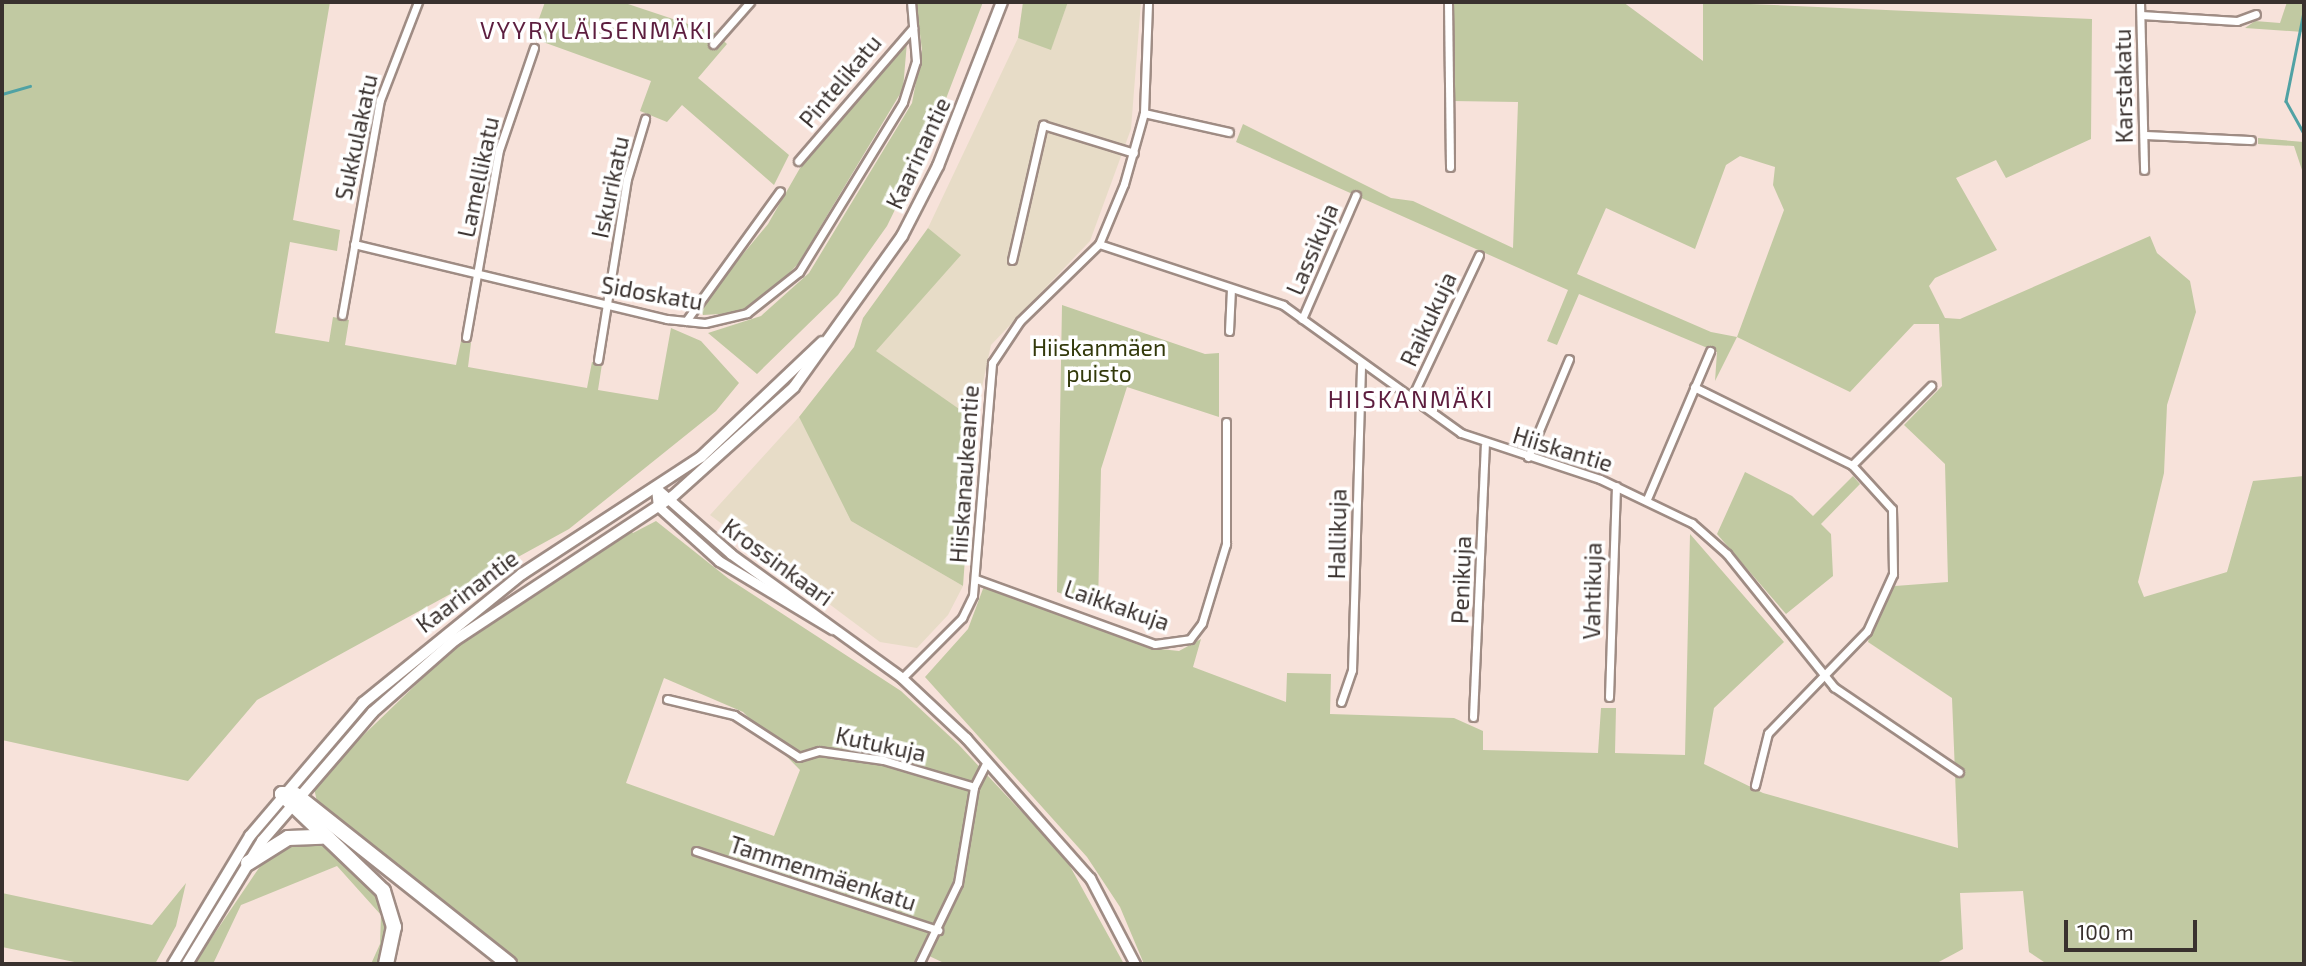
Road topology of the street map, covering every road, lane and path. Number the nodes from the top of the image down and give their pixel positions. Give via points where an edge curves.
1 (418, 2) edge
2 (750, 2) edge
3 (911, 2) edge
4 (1002, 2) edge
5 (1148, 2) edge
6 (1448, 2) edge
7 (2140, 2) edge
8 (2256, 14) dead end
9 (2141, 15) junction
10 (913, 28) junction
11 (713, 44) dead end
12 (534, 48) dead end
13 (1143, 113) junction
14 (645, 119) dead end
15 (1229, 132) dead end
16 (2144, 135) junction
17 (2251, 139) dead end
18 (1134, 153) junction
19 (798, 161) dead end
20 (1450, 167) dead end
21 (2144, 170) dead end
22 (780, 191) dead end
23 (1356, 195) dead end
24 (354, 244) junction
25 (1098, 244) junction
26 (1479, 254) dead end
27 (1012, 260) dead end
28 (478, 275) junction
29 (1231, 289) junction
30 (607, 305) junction
31 (850, 312) junction
32 (342, 315) dead end
33 (1302, 319) junction
34 (686, 321) junction
35 (1229, 331) dead end
36 (466, 337) dead end
37 (1710, 351) dead end
38 (1569, 359) dead end
39 (598, 360) dead end
40 (1361, 364) junction
41 (1931, 386) dead end
42 (1694, 387) junction
43 (1411, 399) junction
44 (1226, 422) dead end
45 (1485, 445) junction
46 (1528, 457) junction
47 (1852, 465) junction
48 (1616, 486) junction
49 (656, 488) junction
50 (672, 497) junction
51 (1647, 499) junction
52 (658, 506) junction
53 (976, 579) junction
54 (840, 633) junction
55 (902, 678) junction
56 (1825, 678) junction
57 (1608, 697) dead end
58 (667, 699) dead end
59 (1341, 702) dead end
60 (1473, 717) dead end
61 (987, 762) junction
62 (1959, 772) dead end
63 (1755, 785) dead end
64 (974, 787) junction
65 (289, 798) junction
66 (324, 838) junction
67 (696, 852) dead end
68 (248, 863) junction
69 (938, 930) junction
70 (174, 963) edge
71 (187, 964) edge
72 (386, 964) edge
73 (509, 964) edge
74 (919, 964) edge
75 (1135, 964) edge

1 - 24 street, Sukkulakatu via 380,100
2 - 11 street
3 - 10 street, Sidoskatu
4 - 31 main road, Kaarinantie via 928,187
5 - 13 street, Hiiskanaukeantie
6 - 20 street
7 - 9 street, Karstakatu
8 - 9 street via 2237,22
9 - 16 street, Karstakatu
10 - 19 street, Pintelikatu
10 - 34 street, Sidoskatu via 916,61 903,103 799,272 747,313
12 - 28 street, Lamellikatu via 499,150
13 - 15 street
13 - 18 street, Hiiskanaukeantie
14 - 30 street, Iskurikatu via 627,179
16 - 17 street
16 - 21 street, Karstakatu
18 - 25 street, Hiiskanaukeantie
18 - 27 street via 1043,125
22 - 34 street
23 - 33 street, Lassikuja
24 - 28 street, Sidoskatu
24 - 32 street, Sukkulakatu
25 - 29 street, Hiiskantie
25 - 53 street, Hiiskanaukeantie via 1020,321 992,363
26 - 43 street, Raikukuja
28 - 30 street, Sidoskatu
28 - 36 street, Lamellikatu
29 - 33 street, Hiiskantie via 1283,305
29 - 35 street
30 - 34 street, Sidoskatu
30 - 39 street, Iskurikatu
31 - 49 main road, Kaarinantie via 736,427
31 - 50 main road, Kaarinantie via 777,406
33 - 40 street, Hiiskantie
37 - 42 street
38 - 46 street
40 - 43 street, Hiiskantie
40 - 59 street, Hallikuja via 1352,670
41 - 47 street
42 - 47 street
42 - 51 street
43 - 45 street, Hiiskantie
44 - 53 street, Laikkakuja via 1226,544 1202,624 1190,639 1155,644
45 - 46 street, Hiiskantie
45 - 60 street, Penikuja
46 - 48 street, Hiiskantie
47 - 56 street via 1889,503 1894,567 1867,631
48 - 51 street, Hiiskantie
48 - 57 street, Vahtikuja
49 - 50 street, Krossinkaari
49 - 52 street
49 - 65 main road, Kaarinantie via 522,574 412,659
50 - 52 main road, Kaarinantie
50 - 54 street, Krossinkaari via 709,537
51 - 56 street, Hiiskantie via 1716,542
52 - 54 street, Krossinkaari via 719,561
52 - 65 main road, Kaarinantie via 455,640 373,712
53 - 55 street, Hiiskanaukeantie via 962,618
54 - 55 street, Krossinkaari
55 - 61 street, Krossinkaari
56 - 62 street, Hiiskantie
56 - 63 street via 1768,733
58 - 64 street, Kutukuja via 734,715 799,757 841,753
61 - 64 street
61 - 75 street, Krossinkaari via 1090,878
64 - 69 street via 963,863
65 - 66 highway
65 - 68 main road, Kaarinantie
65 - 70 main road, Kaarinantie via 213,892
65 - 73 highway
66 - 68 highway via 288,838
66 - 72 highway via 363,869 389,901 393,940
67 - 69 street, Tammenmäenkatu
68 - 71 main road, Kaarinantie
69 - 74 street

